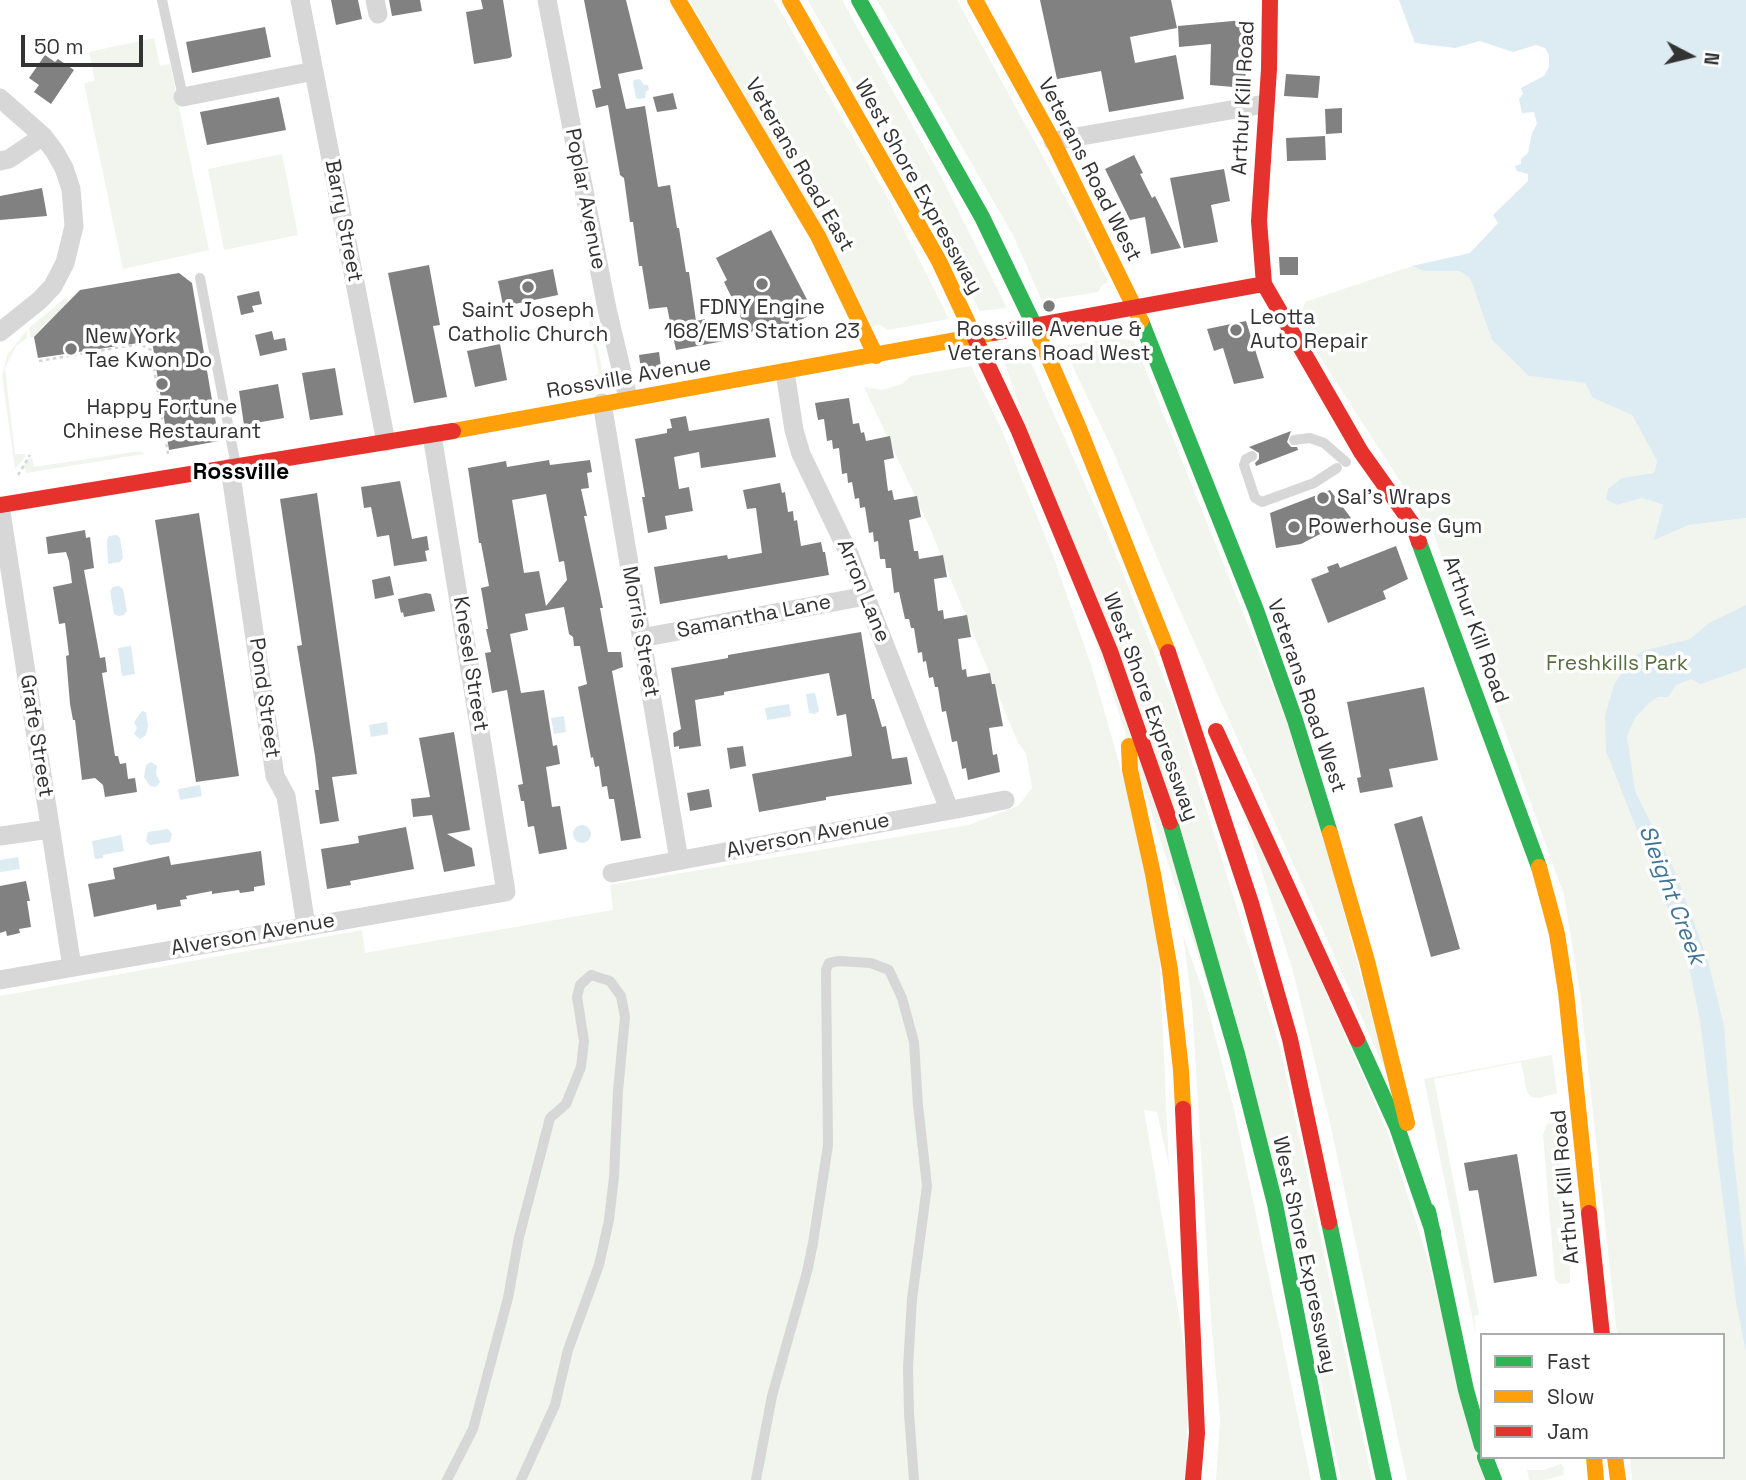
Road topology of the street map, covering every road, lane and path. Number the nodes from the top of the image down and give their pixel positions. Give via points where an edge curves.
1 (162, 0) edge
2 (300, 0) edge
3 (547, 0) edge
4 (678, 0) edge
5 (790, 0) edge
6 (859, 0) edge
7 (975, 0) edge
8 (1270, 0) edge
9 (314, 71) junction
10 (183, 97) joint
11 (0, 98) edge
12 (1265, 104) junction
13 (43, 136) junction
14 (1053, 141) junction
15 (0, 161) edge
16 (200, 278) dead end
17 (1264, 284) junction
18 (1135, 307) junction
19 (0, 332) edge
20 (876, 356) junction
21 (39, 361) dead end
22 (785, 372) junction
23 (628, 398) junction
24 (602, 403) junction
25 (1078, 426) junction
26 (432, 435) junction
27 (1294, 440) dead end
28 (386, 442) junction
29 (168, 454) dead end
30 (30, 455) dead end
31 (1252, 456) dead end
32 (233, 467) junction
33 (18, 475) dead end
34 (0, 506) edge
35 (866, 596) junction
36 (641, 638) junction
37 (1199, 693) dead end
38 (1128, 701) junction
39 (1210, 718) dead end
40 (1005, 800) dead end
41 (949, 809) junction
42 (50, 829) junction
43 (0, 836) edge
44 (678, 860) junction
45 (612, 873) dead end
46 (506, 892) joint
47 (306, 926) junction
48 (72, 967) junction
49 (0, 980) edge
50 (1433, 1232) junction
51 (1599, 1305) junction
52 (1589, 1333) edge
53 (1602, 1333) edge
54 (1466, 1390) junction
55 (1480, 1422) edge
56 (1480, 1439) edge
57 (1486, 1459) edge
58 (1594, 1459) edge
59 (1615, 1459) edge
60 (447, 1480) edge
61 (521, 1480) edge
62 (756, 1480) edge
63 (914, 1480) edge
64 (1193, 1480) edge
65 (1329, 1480) edge
66 (1384, 1480) edge
67 (1494, 1480) edge
68 (1596, 1480) edge
69 (1618, 1480) edge

1 - 10 lane
2 - 9 street, Barry Street
3 - 23 street, Poplar Avenue
4 - 20 main road, Veterans Road East via 818,236
5 - 38 main road, West Shore Expressway via 939,261 1018,429
6 - 25 main road, West Shore Expressway via 982,217
7 - 14 main road, Veterans Road West
8 - 12 main road, Arthur Kill Road
9 - 10 street
9 - 28 street, Barry Street
11 - 13 street
12 - 14 street
12 - 17 main road, Arthur Kill Road via 1259,221
13 - 15 street
13 - 19 street via 64,168 71,189 71,245 53,286
14 - 18 main road, Veterans Road West
16 - 32 lane
17 - 18 main road, Rossville Avenue
17 - 51 main road, Arthur Kill Road via 1355,441 1417,534 1537,861 1557,934 1566,992
18 - 20 main road, Rossville Avenue
18 - 50 main road, Veterans Road West via 1295,720 1367,961
20 - 22 main road, Rossville Avenue
21 - 29 path via 140,344 152,350
22 - 23 main road, Rossville Avenue
22 - 35 street, Arron Lane via 802,454
23 - 24 main road, Rossville Avenue
24 - 26 main road, Rossville Avenue
24 - 36 street, Morris Street
25 - 37 main road
25 - 66 main road, West Shore Expressway via 1172,663 1251,903 1290,1039
26 - 28 main road, Rossville Avenue
26 - 46 street, Knesel Street
27 - 31 lane via 1310,438 1324,443 1342,465 1314,483 1262,502 1255,498 1244,465
28 - 32 main road, Rossville Avenue
30 - 33 path
32 - 34 main road, Rossville Avenue
32 - 47 street, Pond Street via 275,776 286,796
34 - 42 street, Grafe Street
35 - 36 street, Samantha Lane
35 - 41 street, Arron Lane
36 - 44 street, Morris Street
38 - 64 main road via 1130,769 1170,970 1181,1070 1197,1433
38 - 65 main road, West Shore Expressway via 1185,870 1237,1054 1275,1204
39 - 50 main road via 1397,1126
40 - 41 street, Alverson Avenue
41 - 44 street, Alverson Avenue
42 - 43 street
42 - 48 street, Grafe Street
44 - 45 street, Alverson Avenue
46 - 47 street, Alverson Avenue
47 - 48 street, Alverson Avenue
48 - 49 street, Alverson Avenue
50 - 54 main road, Veterans Road West
51 - 52 main road, Arthur Kill Road
51 - 53 main road, Arthur Kill Road
54 - 55 main road
54 - 56 main road, Veterans Road West
57 - 67 main road
58 - 68 main road
59 - 69 main road
60 - 61 lane via 473,1429 550,1118 566,1104 581,1067 584,1041 577,997 580,985 591,975 610,981 621,996 625,1017 609,1220 555,1405
62 - 63 lane via 772,1396 813,1243 828,1145 826,970 829,963 839,961 871,963 889,970 914,1042 927,1186 908,1367

